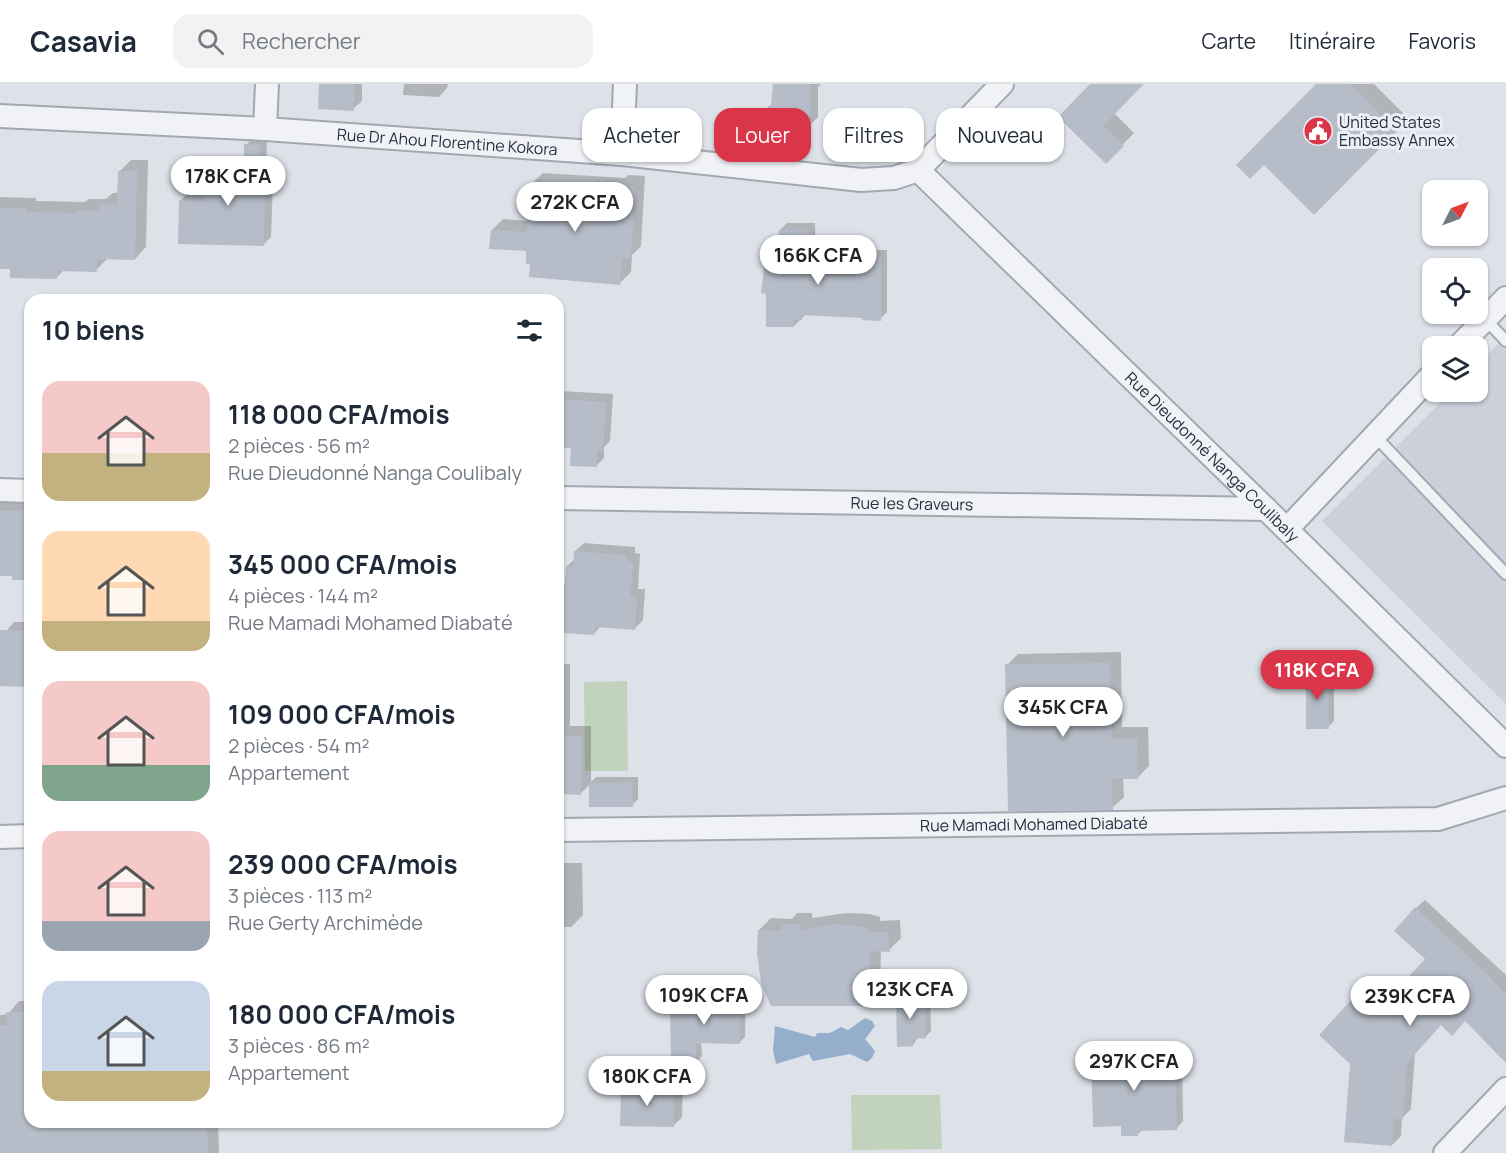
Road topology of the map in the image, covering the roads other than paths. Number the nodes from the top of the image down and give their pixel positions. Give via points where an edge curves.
1 (267, 84) edge
2 (625, 84) edge
3 (1002, 84) edge
4 (624, 108) edge
5 (0, 116) edge
6 (265, 129) junction
7 (582, 151) edge
8 (696, 162) edge
9 (918, 170) junction
10 (1506, 298) edge
11 (1488, 317) edge
12 (1488, 323) edge
13 (1481, 324) edge
14 (1469, 336) edge
15 (1506, 341) edge
16 (1422, 386) edge
17 (1375, 436) junction
18 (0, 490) edge
19 (24, 491) edge
20 (564, 498) edge
21 (1266, 509) junction
22 (1287, 529) junction
23 (1506, 574) edge
24 (1506, 746) edge
25 (1506, 798) edge
26 (564, 830) edge
27 (24, 836) edge
28 (0, 837) edge
29 (1506, 1089) edge
30 (1445, 1153) edge

1 - 6 street
2 - 4 street
3 - 9 street, Rue Dr Ahou Florentine Kokora
5 - 6 street, Rue Dr Ahou Florentine Kokora
6 - 7 street, Rue Dr Ahou Florentine Kokora
8 - 9 street, Rue Dr Ahou Florentine Kokora via 861,180 894,178
9 - 21 street, Rue Dieudonné Nanga Coulibaly
10 - 11 street
12 - 15 lane
13 - 14 street
16 - 17 street
17 - 22 street
17 - 23 lane
18 - 19 street
20 - 21 street, Rue les Graveurs
21 - 22 street, Rue Dieudonné Nanga Coulibaly
22 - 24 street, Rue Dieudonné Nanga Coulibaly
25 - 26 street, Rue Mamadi Mohamed Diabaté via 1438,819
27 - 28 street
29 - 30 street

